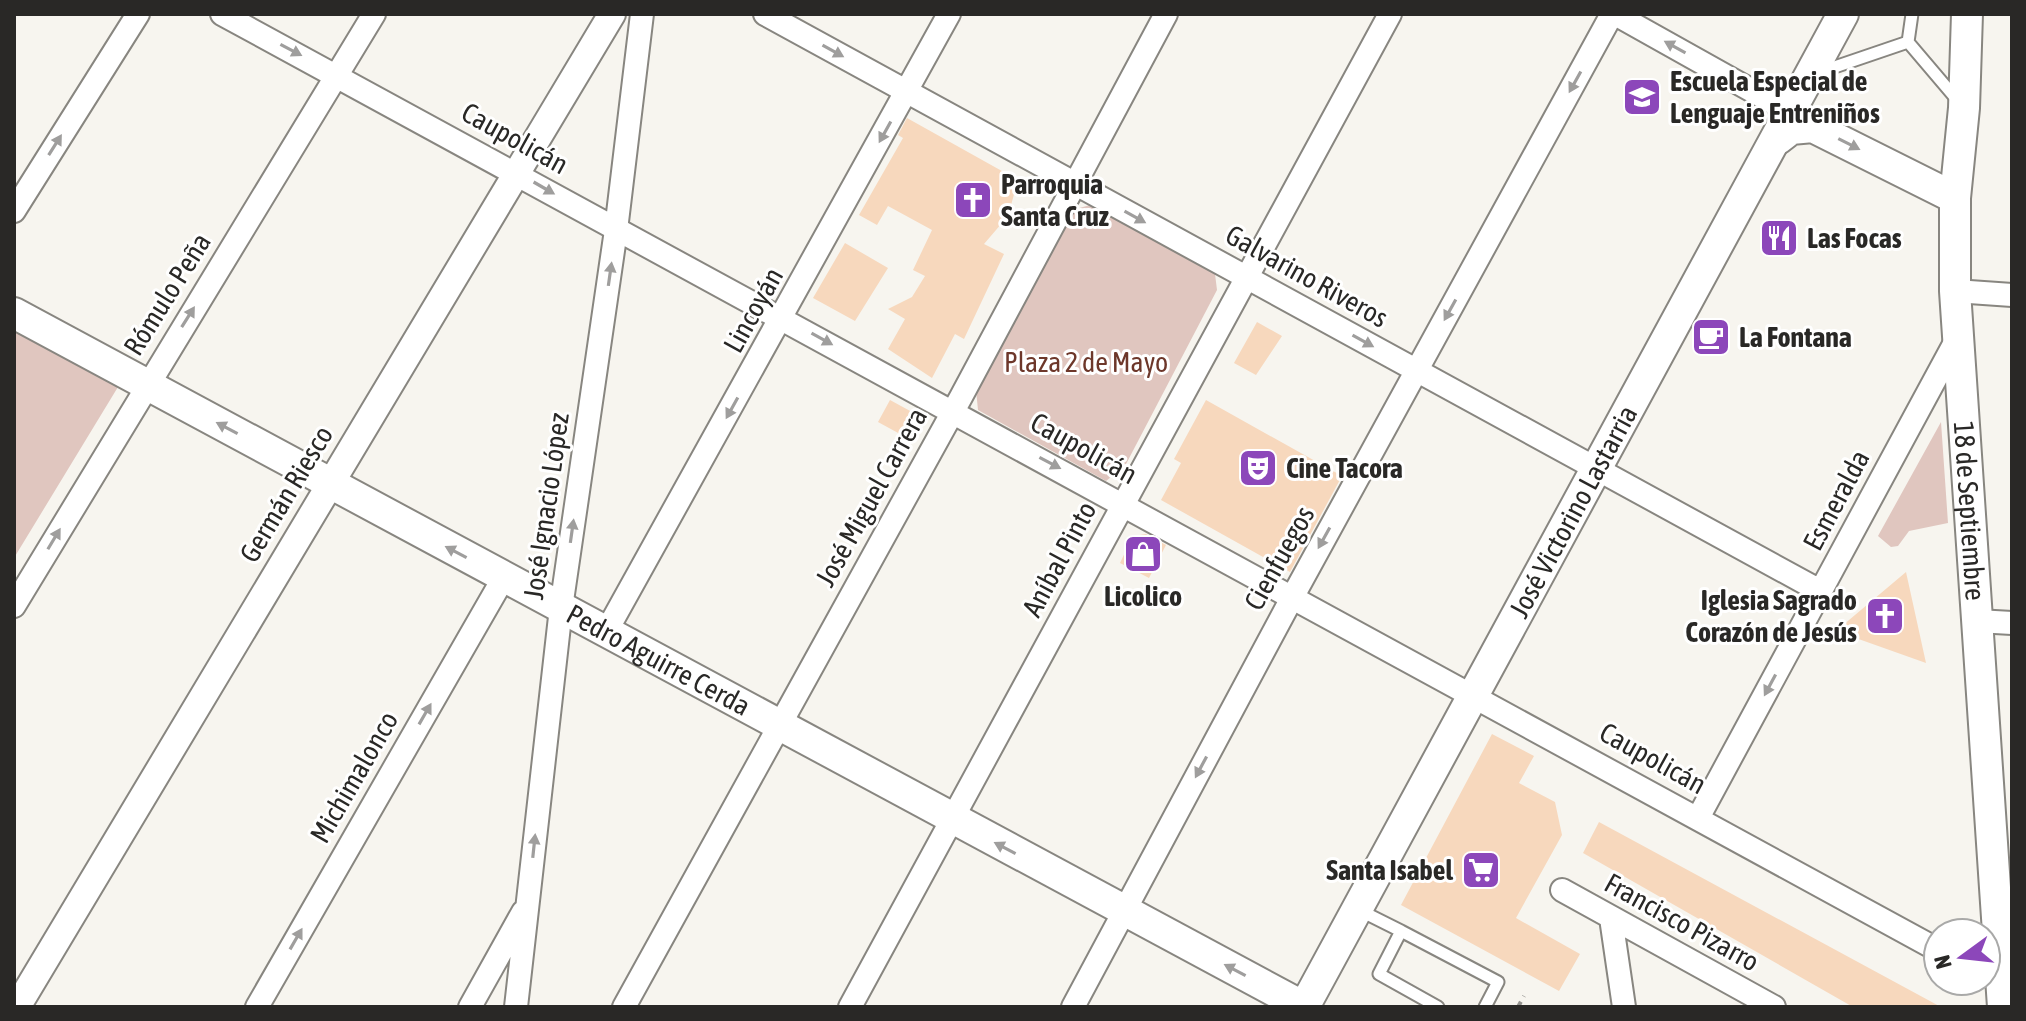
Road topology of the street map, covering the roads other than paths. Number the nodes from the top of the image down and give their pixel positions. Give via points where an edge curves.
1 (138, 14) edge
2 (222, 14) edge
3 (374, 14) edge
4 (612, 14) edge
5 (642, 14) edge
6 (765, 14) edge
7 (949, 14) edge
8 (1166, 14) edge
9 (1390, 14) edge
10 (1614, 14) edge
11 (1843, 14) edge
12 (1912, 14) edge
13 (1967, 14) edge
14 (1908, 42) junction
15 (337, 74) junction
16 (1812, 75) junction
17 (907, 92) junction
18 (1964, 108) junction
19 (1785, 126) junction
20 (516, 172) junction
21 (1075, 184) junction
22 (1955, 198) junction
23 (14, 211) edge
24 (616, 230) junction
25 (1246, 277) junction
26 (1955, 291) junction
27 (2012, 295) edge
28 (14, 313) edge
29 (783, 318) junction
30 (1958, 337) junction
31 (1417, 371) junction
32 (147, 385) junction
33 (953, 411) junction
34 (1596, 469) junction
35 (330, 483) junction
36 (1123, 503) junction
37 (504, 577) junction
38 (1820, 591) junction
39 (1293, 596) junction
40 (14, 606) edge
41 (561, 608) junction
42 (1977, 621) junction
43 (2012, 623) edge
44 (606, 632) junction
45 (1473, 694) junction
46 (777, 725) junction
47 (1698, 818) junction
48 (952, 819) junction
49 (1562, 890) dead end
50 (528, 904) junction
51 (1356, 909) junction
52 (1124, 912) junction
53 (1988, 917) edge
54 (1611, 918) junction
55 (1401, 931) junction
56 (1915, 937) junction
57 (1922, 938) edge
58 (1922, 941) edge
59 (17, 1007) edge
60 (257, 1007) edge
61 (470, 1007) edge
62 (516, 1007) edge
63 (624, 1007) edge
64 (850, 1007) edge
65 (1073, 1007) edge
66 (1304, 1007) edge
67 (1438, 1007) edge
68 (1485, 1007) edge
69 (1624, 1007) edge
70 (1774, 1007) edge

23 -> 1 street
2 -> 15 street, Caupolicán
3 - 15 street, Rómulo Peña
4 - 20 street, Germán Riesco
5 - 24 street, José Ignacio López
6 -> 17 street, Galvarino Riveros
7 - 17 street, Lincoyán
8 - 21 street, José Miguel Carrera
9 - 25 street, Aníbal Pinto
19 -> 10 street
10 -> 31 street, Cienfuegos
11 - 16 main road, José Victorino Lastarria
12 - 14 lane
13 - 18 main road, 18 de Septiembre
14 - 16 lane
14 - 18 lane
15 - 20 street, Caupolicán
32 -> 15 street, Rómulo Peña
16 - 19 main road, José Victorino Lastarria
17 - 21 street, Galvarino Riveros
17 -> 29 street, Lincoyán
18 - 22 main road, 18 de Septiembre
19 -> 22 main road via 1819,129
19 - 34 main road, José Victorino Lastarria
20 -> 24 street, Caupolicán
20 - 35 street, Germán Riesco
21 -> 25 street, Galvarino Riveros
21 - 33 street, José Miguel Carrera
22 - 26 main road, 18 de Septiembre
24 - 29 street, Caupolicán
41 -> 24 street, José Ignacio López
25 -> 31 street, Galvarino Riveros
25 - 36 street, Aníbal Pinto
26 - 27 street
26 - 30 main road, 18 de Septiembre
28 - 32 main road, Pedro Aguirre Cerda
29 -> 33 street, Caupolicán
29 -> 44 street, Lincoyán
30 - 38 street, Esmeralda
30 - 42 main road, 18 de Septiembre
31 - 34 street, Galvarino Riveros
31 -> 39 street, Cienfuegos
35 -> 32 main road, Pedro Aguirre Cerda
40 -> 32 street, Rómulo Peña
33 -> 36 street, Caupolicán
33 - 46 street, José Miguel Carrera
34 - 38 street, Galvarino Riveros
34 - 45 main road, José Victorino Lastarria
37 -> 35 main road, Pedro Aguirre Cerda
35 - 59 street, Germán Riesco
36 - 39 street, Caupolicán
36 - 48 street, Aníbal Pinto
37 - 41 main road, Pedro Aguirre Cerda
60 -> 37 street, Michimalonco
38 -> 47 street, Esmeralda
39 - 45 street, Caupolicán
39 -> 52 street, Cienfuegos
41 - 44 main road, Pedro Aguirre Cerda
50 -> 41 street, José Ignacio López
42 - 43 street
42 - 53 main road, 18 de Septiembre
44 - 46 main road, Pedro Aguirre Cerda
45 - 47 street, Caupolicán
45 - 51 main road, José Victorino Lastarria
46 - 48 main road, Pedro Aguirre Cerda
46 - 63 street, José Miguel Carrera
47 - 56 street, Caupolicán
52 -> 48 main road, Pedro Aguirre Cerda
48 - 64 street, Aníbal Pinto
49 - 54 street, Francisco Pizarro
50 - 61 street
50 - 62 street, José Ignacio López
51 - 55 lane
51 - 66 main road, José Victorino Lastarria
52 - 65 street, Cienfuegos
66 -> 52 main road, Pedro Aguirre Cerda
54 - 69 street
54 - 70 street, Francisco Pizarro
55 - 67 lane via 1379,974
55 - 68 lane via 1498,982
56 - 57 street, Caupolicán
56 - 58 street, Caupolicán

